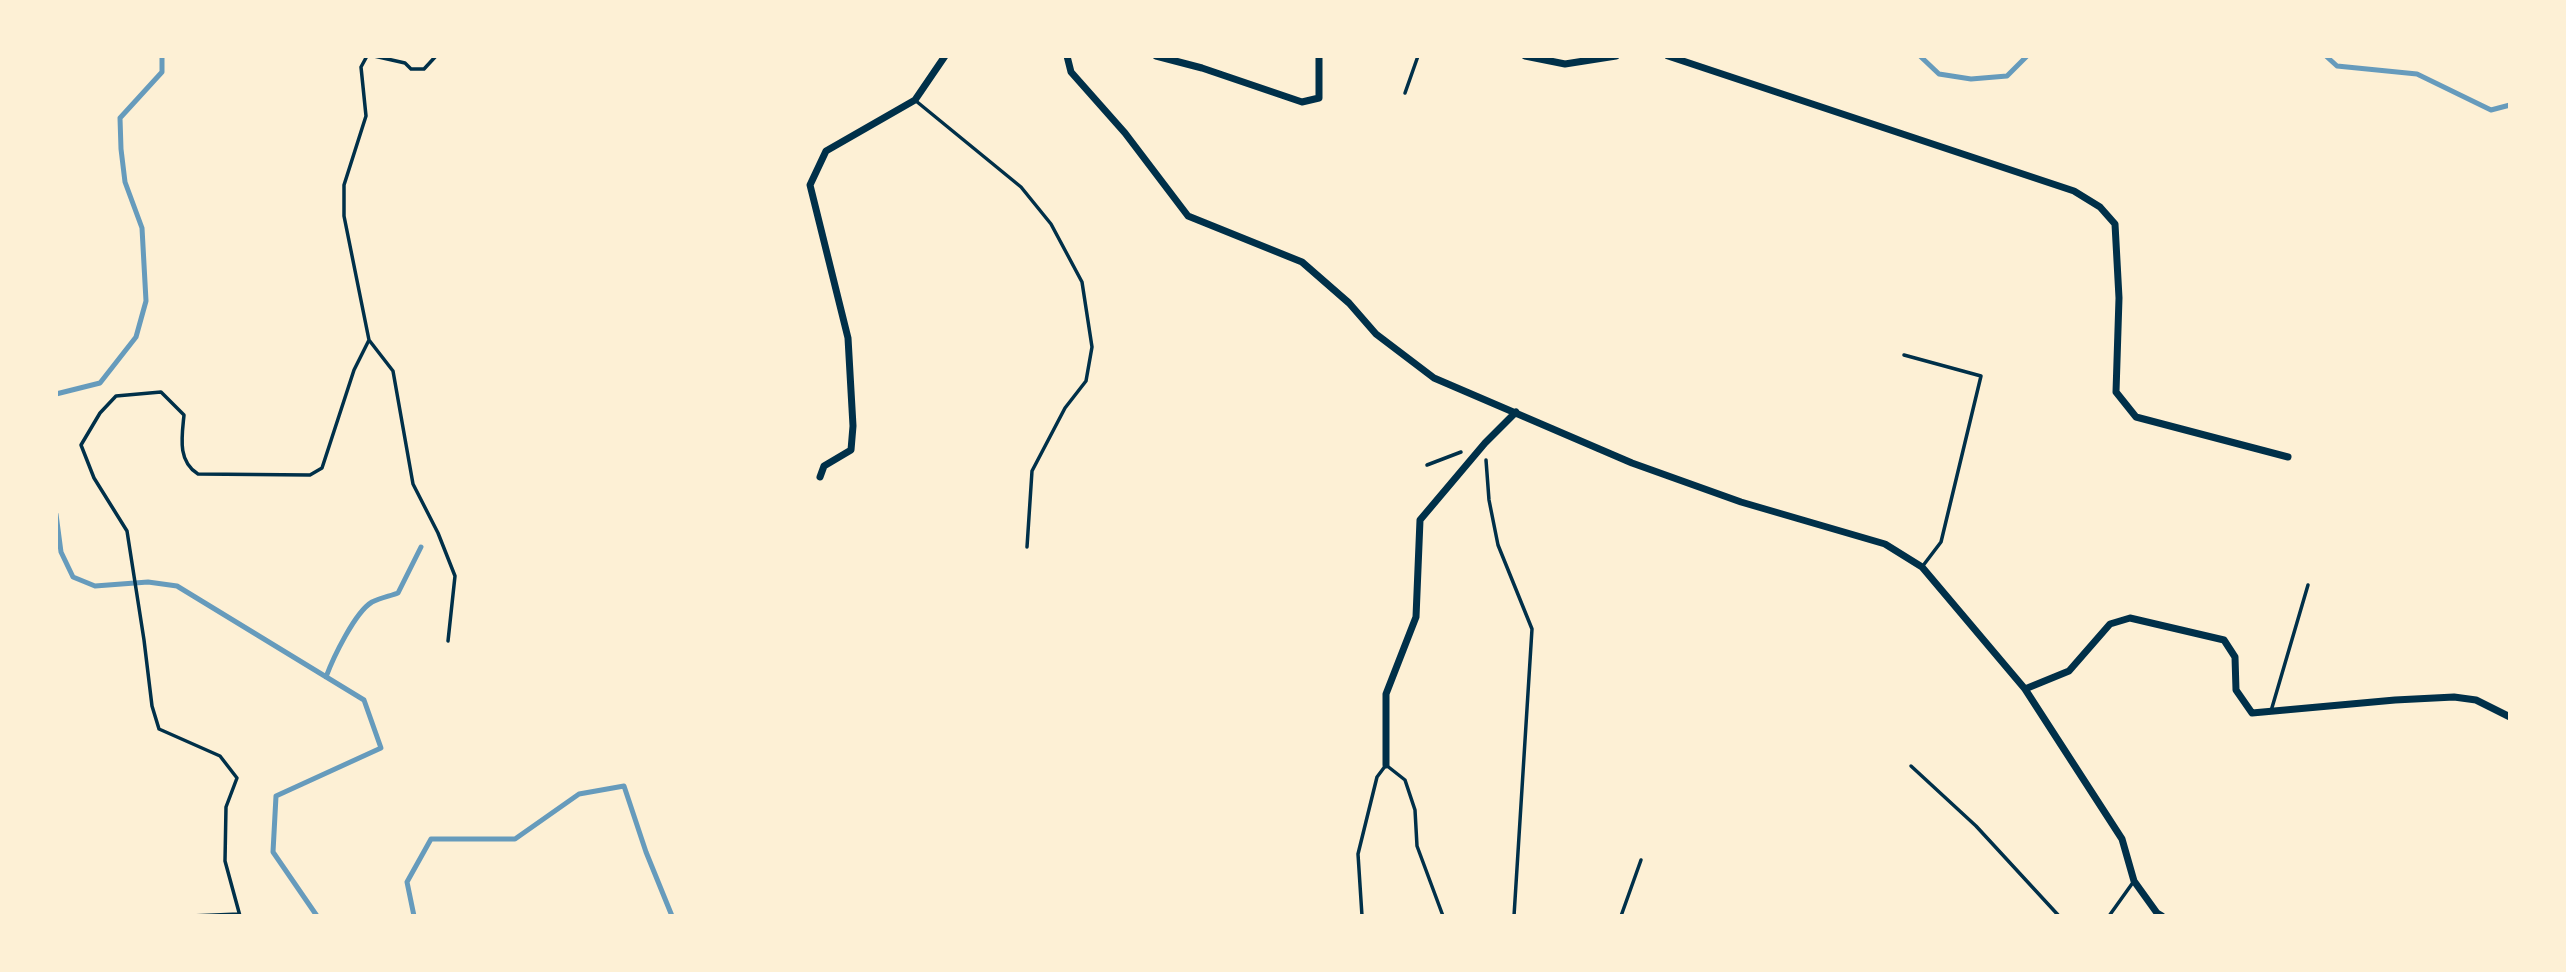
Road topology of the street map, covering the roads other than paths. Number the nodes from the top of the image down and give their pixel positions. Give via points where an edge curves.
1 (367, 56) edge
2 (374, 56) edge
3 (436, 56) edge
4 (945, 56) edge
5 (1067, 56) edge
6 (1156, 56) edge
7 (1319, 56) edge
8 (1418, 56) edge
9 (1525, 56) edge
10 (1616, 56) edge
11 (1668, 56) edge
12 (1405, 93) dead end
13 (915, 100) junction
14 (369, 340) junction
15 (1904, 355) dead end
16 (1516, 412) junction
17 (2288, 457) dead end
18 (820, 477) dead end
19 (1027, 547) dead end
20 (1922, 567) junction
21 (2308, 585) dead end
22 (449, 641) dead end
23 (2025, 690) junction
24 (2270, 713) junction
25 (2510, 717) edge
26 (1386, 765) junction
27 (1911, 766) dead end
28 (1641, 860) dead end
29 (2134, 881) junction
30 (240, 915) edge
31 (190, 916) edge
32 (1362, 916) edge
33 (1443, 916) edge
34 (1621, 916) edge
35 (2059, 916) edge
36 (2109, 916) edge
37 (2162, 916) edge

1 - 14 lane via 361,67 366,116 344,185 344,216
2 - 3 lane via 405,63 411,69 424,69
4 - 13 street
5 - 16 street via 1071,72 1125,132 1188,216 1302,261 1376,334 1434,378
6 - 7 street via 1302,102 1319,97
8 - 12 lane
9 - 10 street via 1564,64
11 - 17 street via 2074,191 2100,207 2115,224 2119,298 2116,392 2136,418
13 - 18 street via 825,151 810,185 848,338 853,426 851,450 824,466
13 - 19 lane via 1021,187 1051,224 1082,282 1092,347 1086,381 1065,408 1031,471
14 - 22 lane via 393,371 413,484 455,576
14 - 30 lane via 354,370 322,468 310,475 198,474 189,468 181,447 184,415 161,392 117,396 100,412 81,445 94,478 127,531 159,729 220,756 237,778 226,807 225,861
15 - 20 lane via 1980,376 1941,542
16 - 20 street via 1632,463 1729,498 1885,544
16 - 26 street via 1420,520 1416,617 1387,694
20 - 23 street
21 - 24 lane
23 - 24 street via 2068,671 2110,624 2130,618 2224,640 2235,657 2236,690 2242,702 2252,713
23 - 29 street via 2122,839
24 - 25 street via 2454,698 2476,700
26 - 32 lane via 1377,777 1358,854
26 - 33 lane via 1405,780 1415,810 1417,846
27 - 35 lane via 1976,826
28 - 34 lane
29 - 36 lane
29 - 37 street
30 - 31 lane

